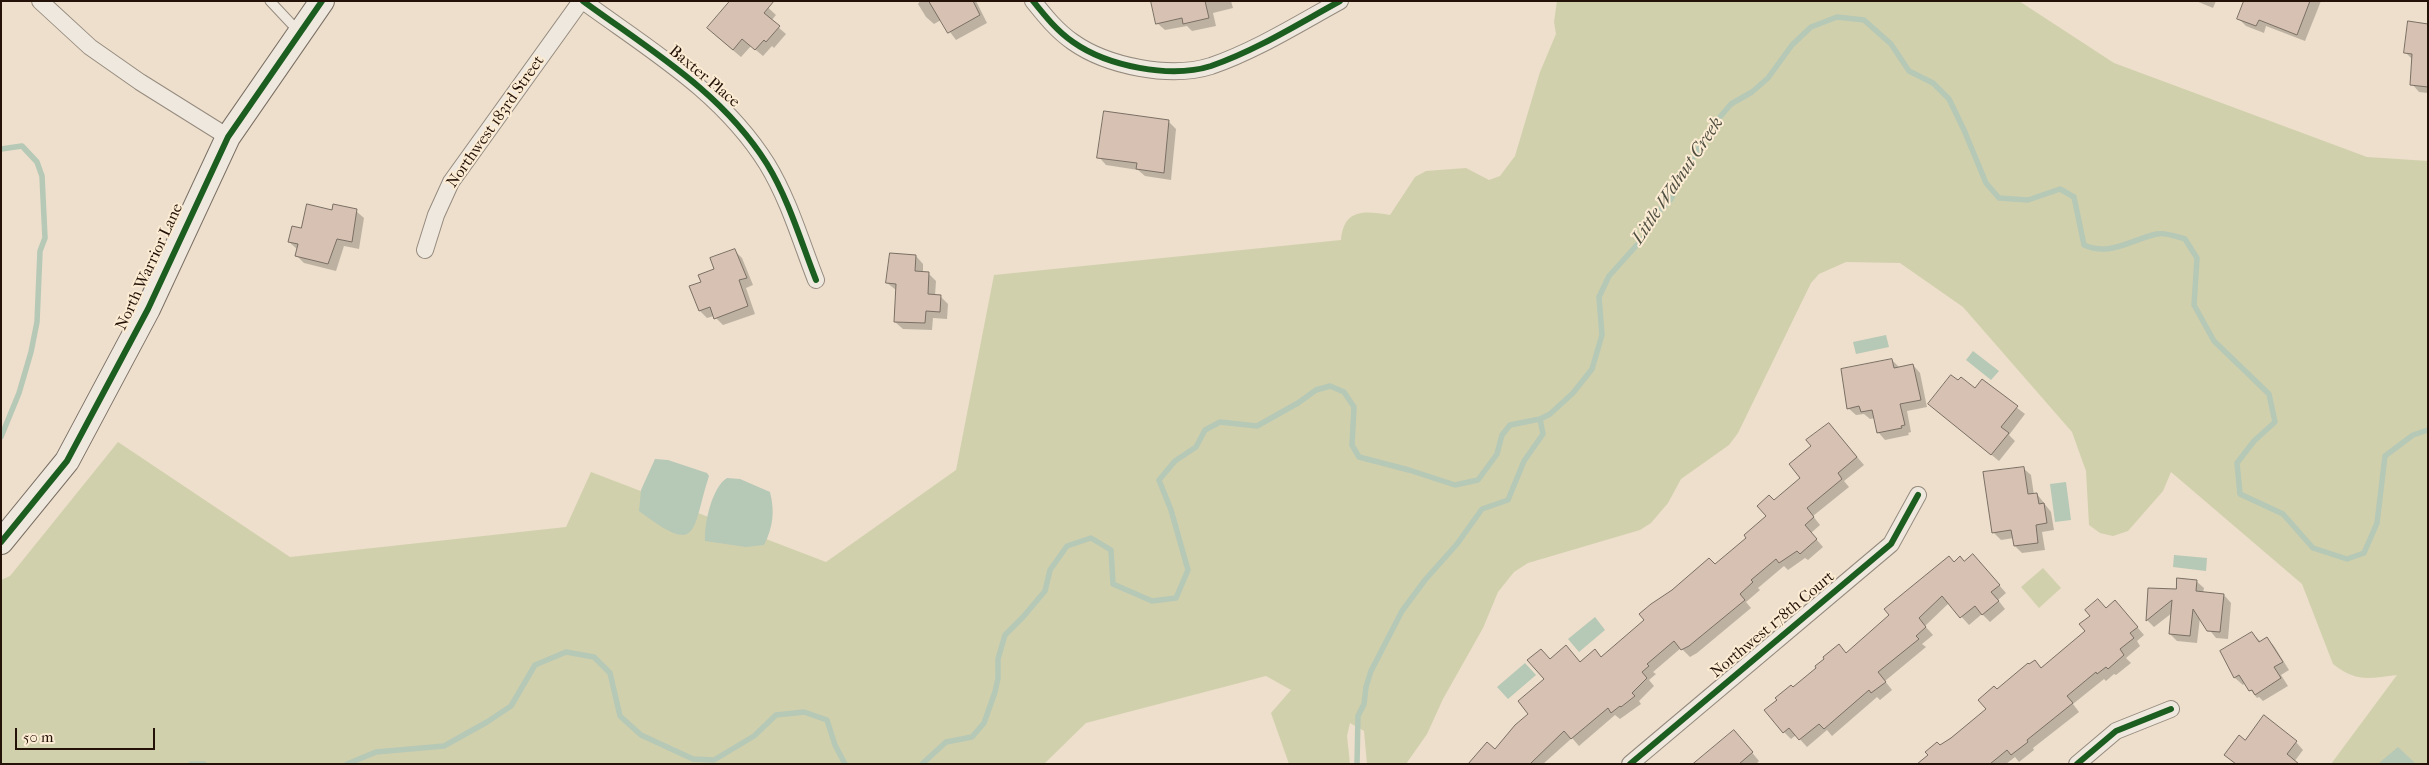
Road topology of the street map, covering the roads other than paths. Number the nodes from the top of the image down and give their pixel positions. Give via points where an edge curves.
1 (40, 1) edge
2 (270, 1) edge
3 (322, 1) edge
4 (582, 1) edge
5 (1033, 1) edge
6 (1340, 1) edge
7 (300, 33) junction
8 (228, 136) junction
9 (426, 250) dead end
10 (816, 280) dead end
11 (1918, 495) dead end
12 (1, 542) edge
13 (2171, 709) dead end
14 (1630, 764) edge
15 (2077, 764) edge

1 - 8 street via 90,47
2 - 7 lane
3 - 7 street, North Warrior Lane
4 - 9 street, Northwest 183rd Street via 451,182 436,215
4 - 10 street, Baxter Place via 689,77 737,122 767,165 790,212
5 - 6 street via 1049,21 1073,42 1102,57 1131,67 1172,71 1209,66 1252,49
7 - 8 street, North Warrior Lane
8 - 12 street, North Warrior Lane via 148,309 67,461
11 - 14 street, Northwest 178th Court via 1891,544
13 - 15 street via 2116,731

